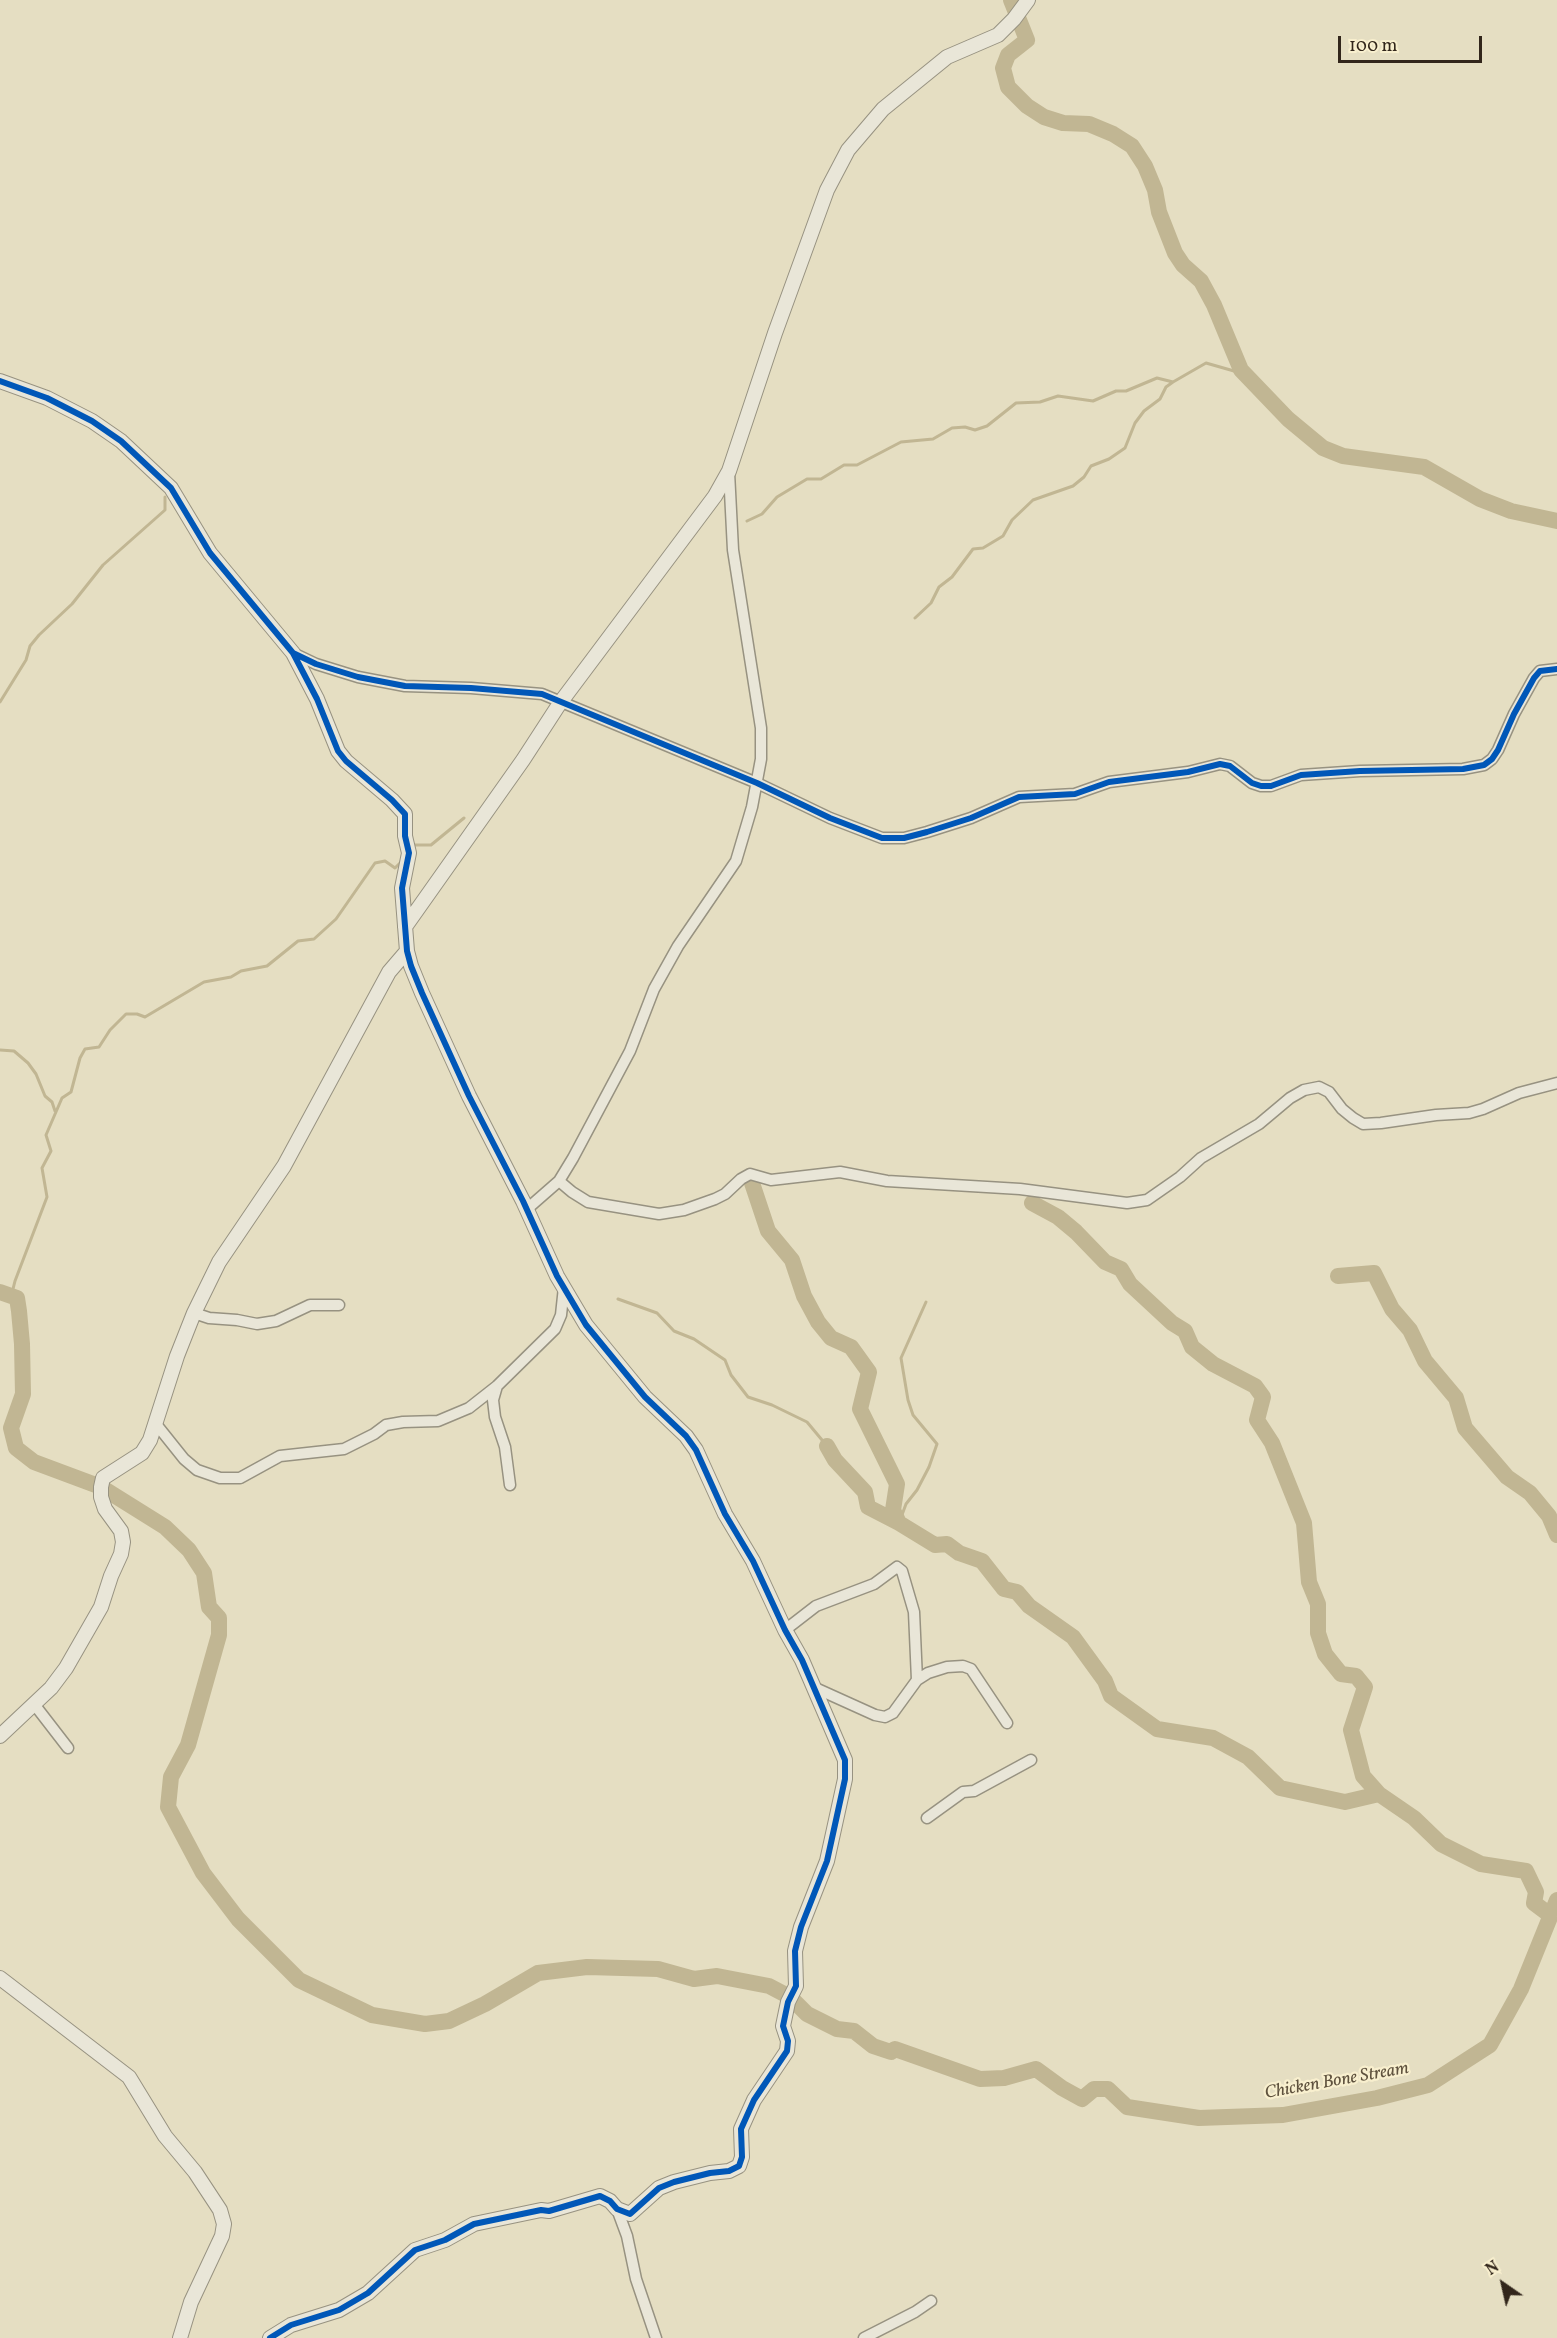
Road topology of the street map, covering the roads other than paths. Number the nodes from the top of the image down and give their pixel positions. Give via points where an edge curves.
1 (1028, 0) edge
2 (0, 381) edge
3 (729, 471) junction
4 (293, 653) junction
5 (1557, 669) edge
6 (560, 703) junction
7 (757, 783) junction
8 (405, 927) junction
9 (407, 951) junction
10 (1557, 1083) edge
11 (559, 1181) junction
12 (527, 1209) junction
13 (564, 1287) junction
14 (339, 1305) dead end
15 (194, 1313) junction
16 (497, 1386) junction
17 (156, 1424) junction
18 (510, 1485) dead end
19 (785, 1630) junction
20 (917, 1680) junction
21 (813, 1687) junction
22 (34, 1704) junction
23 (1007, 1723) dead end
24 (0, 1736) edge
25 (68, 1748) dead end
26 (1031, 1760) dead end
27 (927, 1818) dead end
28 (0, 1978) edge
29 (617, 2210) junction
30 (931, 2301) dead end
31 (180, 2338) edge
32 (270, 2338) edge
33 (656, 2338) edge
34 (864, 2338) edge

1 - 3 street via 998,35 947,57 883,109 848,150 827,190
2 - 4 street via 68,407 122,441 171,488 210,553
3 - 6 street via 715,496
3 - 7 street via 733,550 761,728
4 - 6 street via 316,664 384,683 537,693
4 - 8 street via 338,751 405,814 409,852 402,888
5 - 7 street via 1540,671 1534,678 1492,759 1484,765 1463,769 1301,775 1261,786 1220,764 1109,782 1074,795 1019,797 971,818 904,838 882,838 857,830
6 - 7 street
6 - 8 street
7 - 11 street via 736,861 659,980 630,1051
8 - 9 street
9 - 12 street via 469,1096
9 - 15 street via 389,972 315,1112 219,1262
10 - 11 street via 1469,1113 1381,1124 1363,1124 1319,1087 1304,1090 1259,1124 1201,1158 1147,1200 1127,1203 1020,1189 887,1181 840,1172 771,1180 750,1174 715,1199 659,1214 588,1202
11 - 12 street
12 - 13 street
13 - 16 street via 561,1316 555,1329
13 - 19 street via 593,1334 645,1397 692,1443
14 - 15 street via 310,1305 276,1321 257,1324
15 - 17 street
16 - 17 street via 469,1408 438,1421 386,1425 344,1449 280,1456 240,1478 220,1478 197,1470 184,1460
16 - 18 street via 495,1417 505,1447
17 - 22 street via 142,1453 104,1478 101,1497 121,1531 121,1554 101,1607 66,1668
19 - 20 street via 816,1606 874,1584 897,1567 902,1571 914,1612
19 - 21 street
20 - 21 street via 893,1713 885,1717
20 - 23 street via 947,1667 970,1669
21 - 29 street via 844,1757 845,1774 827,1861 795,1951 796,1986 783,2026 788,2051 754,2100 741,2129 739,2166 659,2188 630,2214
22 - 24 street
22 - 25 street
26 - 27 street via 974,1791 963,1792
28 - 31 street via 129,2077 165,2136 220,2210 222,2236 191,2302
29 - 32 street via 610,2200 600,2196 549,2211 474,2224 415,2250 368,2293 339,2310 291,2325
29 - 33 street
30 - 34 street

